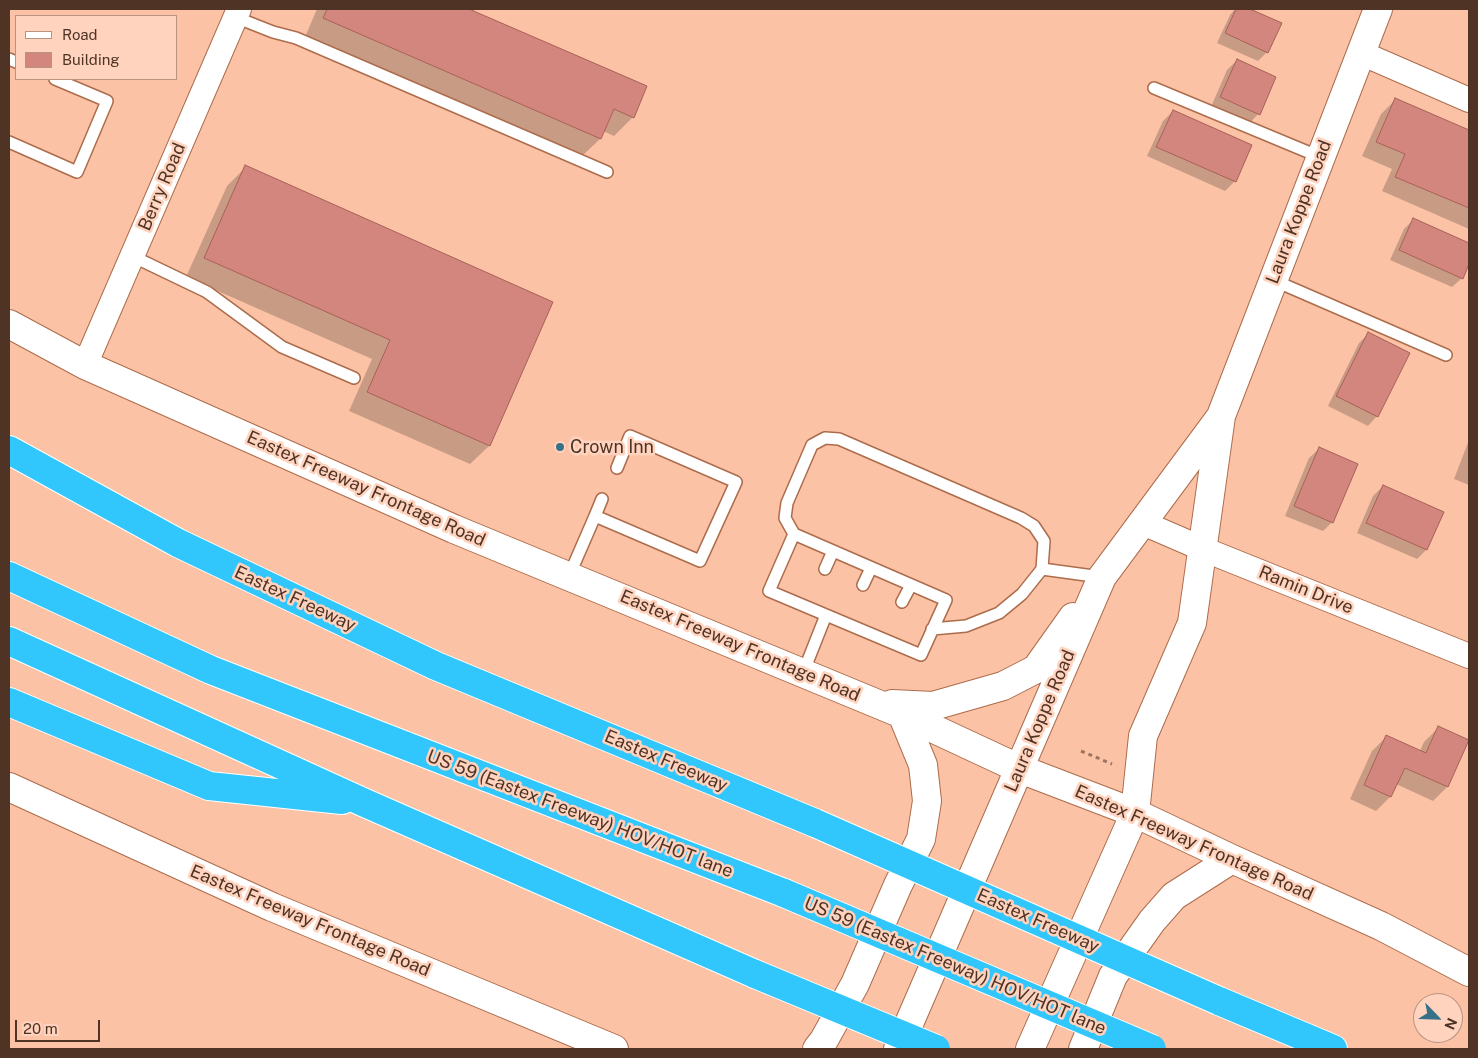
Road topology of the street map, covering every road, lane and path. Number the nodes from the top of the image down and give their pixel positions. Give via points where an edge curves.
1 (1378, 9) edge
2 (237, 13) edge
3 (1361, 53) junction
4 (57, 80) edge
5 (1154, 88) dead end
6 (1469, 100) edge
7 (9, 142) edge
8 (1320, 157) junction
9 (607, 172) dead end
10 (132, 256) junction
11 (1273, 280) junction
12 (9, 324) edge
13 (1446, 355) dead end
14 (85, 365) junction
15 (354, 378) dead end
16 (1222, 416) junction
17 (9, 450) edge
18 (617, 468) dead end
19 (602, 499) dead end
20 (595, 516) junction
21 (1143, 522) junction
22 (794, 534) junction
23 (1203, 549) junction
24 (833, 551) junction
25 (871, 568) junction
26 (825, 569) dead end
27 (1042, 569) junction
28 (9, 576) edge
29 (569, 576) junction
30 (1102, 577) junction
31 (862, 585) dead end
32 (911, 585) junction
33 (902, 602) dead end
34 (826, 615) junction
35 (932, 629) junction
36 (9, 641) edge
37 (1469, 656) edge
38 (803, 673) junction
39 (9, 702) edge
40 (875, 703) junction
41 (902, 714) junction
42 (1080, 751) dead end
43 (1114, 765) dead end
44 (1020, 769) junction
45 (9, 787) edge
46 (365, 803) junction
47 (1135, 813) junction
48 (1232, 859) junction
49 (1469, 972) edge
50 (614, 1049) edge
51 (817, 1049) edge
52 (898, 1049) edge
53 (936, 1049) edge
54 (1030, 1049) edge
55 (1083, 1049) edge
56 (1152, 1049) edge
57 (1333, 1049) edge

1 - 3 main road, Laura Koppe Road
2 - 9 lane via 273,32 296,38
2 - 10 street, Berry Road
3 - 6 street
3 - 8 main road, Laura Koppe Road
4 - 7 lane via 107,101 77,172
5 - 8 lane
8 - 11 main road, Laura Koppe Road
10 - 14 street, Berry Road
10 - 15 lane via 207,292 282,347
11 - 13 lane
11 - 16 main road, Laura Koppe Road
12 - 14 main road, Eastex Freeway Frontage Road
14 - 29 main road, Eastex Freeway Frontage Road via 454,529
16 - 21 main road, Laura Koppe Road
16 - 23 main road, Laura Koppe Road
17 - 57 highway, Eastex Freeway, bridge via 178,543 436,666 815,823
18 - 20 lane via 630,436 736,482 700,561
19 - 20 lane
20 - 29 lane
21 - 23 street, Ramin Drive
21 - 30 main road, Laura Koppe Road
22 - 24 lane
22 - 27 lane via 785,518 787,502 812,445 825,438 839,438 1034,526 1044,541
22 - 34 lane via 769,591 811,603
23 - 37 street, Ramin Drive
23 - 47 main road, Laura Koppe Road via 1192,623 1143,736
24 - 25 lane
24 - 26 lane
25 - 31 lane
25 - 32 lane
27 - 30 lane
27 - 35 lane via 1022,594 999,613 966,626
28 - 56 highway, US 59 (Eastex Freeway) HOV/HOT lane, bridge via 211,670 784,893
29 - 38 main road, Eastex Freeway Frontage Road
30 - 40 main road via 1036,669 1003,686 933,706
30 - 44 main road, Laura Koppe Road
32 - 33 lane
32 - 35 lane via 946,600
34 - 35 lane via 847,619 887,635 922,655
34 - 38 lane
36 - 46 highway
38 - 40 main road, Eastex Freeway Frontage Road
39 - 46 highway via 209,786
40 - 41 main road, Eastex Freeway Frontage Road
41 - 44 main road, Eastex Freeway Frontage Road
41 - 51 main road via 923,765 927,801 921,839 854,984
42 - 43 path
44 - 47 main road, Eastex Freeway Frontage Road
44 - 52 main road, Laura Koppe Road
45 - 50 main road, Eastex Freeway Frontage Road via 272,907
46 - 53 highway, bridge via 755,974
47 - 48 main road, Eastex Freeway Frontage Road
47 - 54 main road, Laura Koppe Road
48 - 49 main road, Eastex Freeway Frontage Road via 1382,926
48 - 55 main road via 1174,896 1152,921 1113,976

